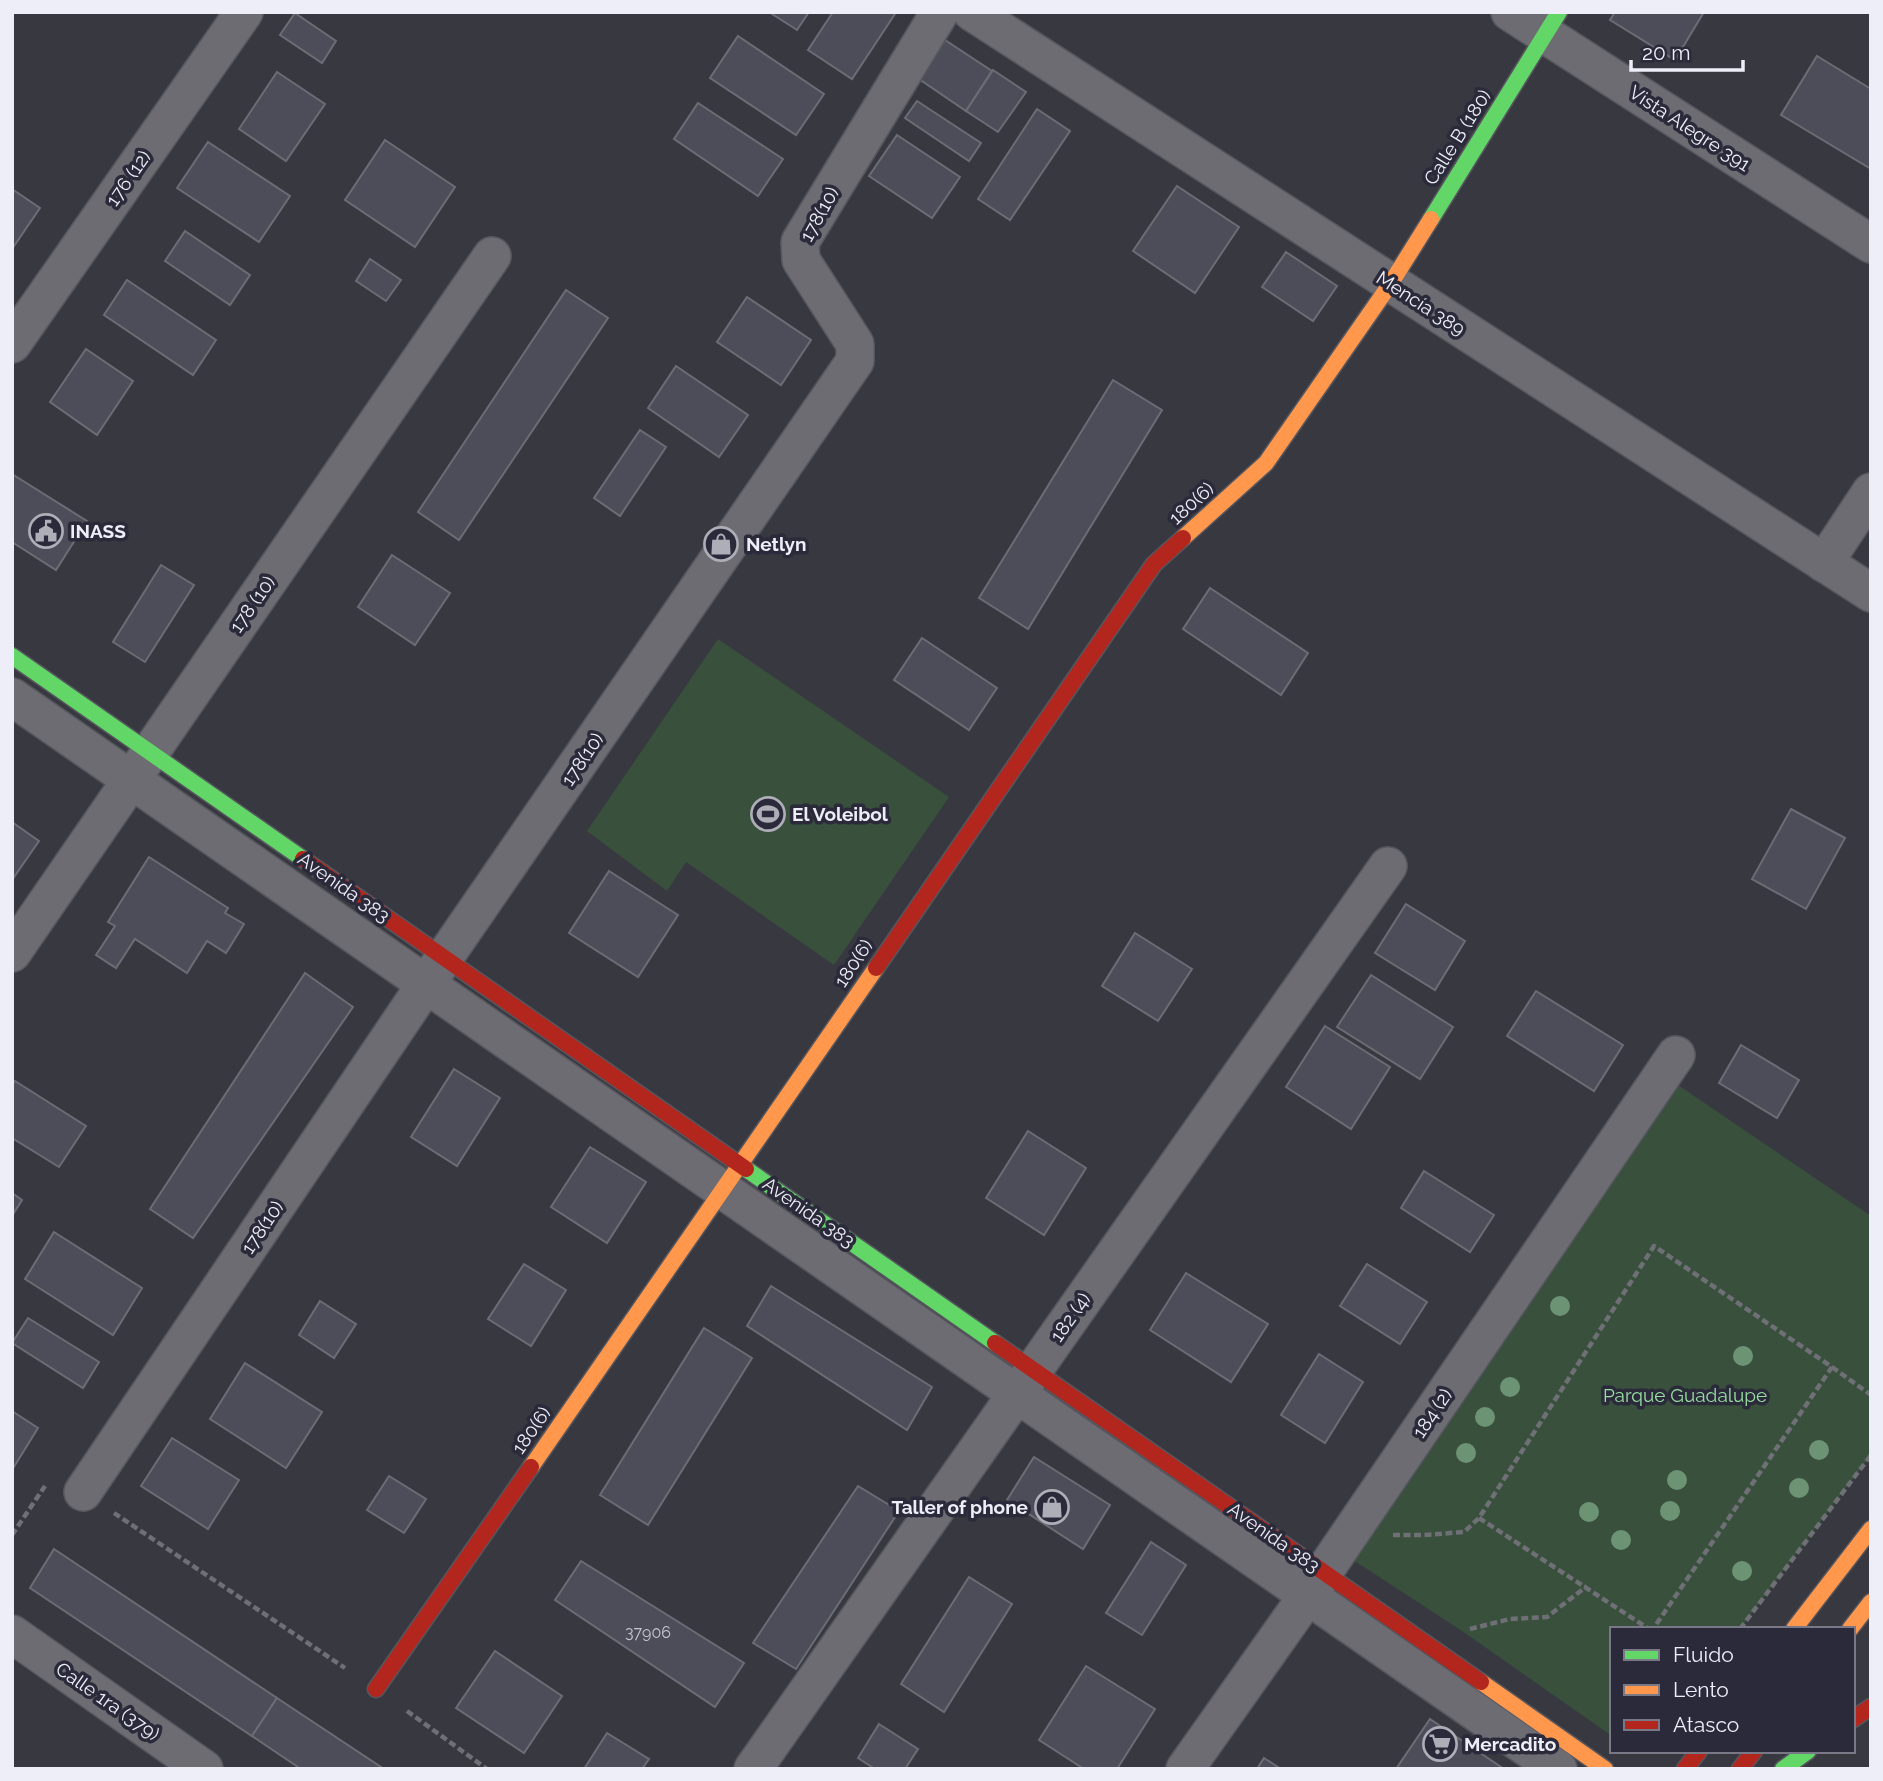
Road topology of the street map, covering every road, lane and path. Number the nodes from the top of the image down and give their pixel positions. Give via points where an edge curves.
1 (244, 12) edge
2 (940, 12) edge
3 (972, 12) edge
4 (1510, 12) edge
5 (1552, 23) edge
6 (1871, 244) edge
7 (492, 256) dead end
8 (1391, 283) junction
9 (12, 344) edge
10 (1871, 492) edge
11 (1824, 563) junction
12 (1871, 593) edge
13 (12, 656) edge
14 (12, 697) edge
15 (141, 766) junction
16 (1388, 866) dead end
17 (25, 908) edge
18 (12, 953) edge
19 (436, 971) junction
20 (1676, 1055) dead end
21 (732, 1177) junction
22 (1832, 1367) junction
23 (1025, 1381) junction
24 (1871, 1395) edge
25 (1871, 1455) edge
26 (83, 1492) junction
27 (1479, 1518) junction
28 (1871, 1529) edge
29 (12, 1535) edge
30 (1387, 1535) dead end
31 (1315, 1583) junction
32 (1587, 1586) junction
33 (1871, 1602) edge
34 (1648, 1627) edge
35 (1652, 1627) edge
36 (1742, 1627) edge
37 (1796, 1627) edge
38 (1852, 1627) edge
39 (1462, 1631) dead end
40 (12, 1634) edge
41 (376, 1689) junction
42 (1871, 1707) edge
43 (1855, 1718) edge
44 (1697, 1753) edge
45 (1752, 1753) edge
46 (1805, 1753) edge
47 (1686, 1768) edge
48 (204, 1769) edge
49 (486, 1769) edge
50 (753, 1769) edge
51 (1185, 1769) edge
52 (1558, 1769) edge
53 (1605, 1769) edge
54 (1740, 1769) edge
55 (1783, 1769) edge

1 - 9 street, 176 (12)
2 - 19 street, 178(10) via 800,242 801,260 855,344 855,361
3 - 8 street, Mencía 389
4 - 5 street, Vista Alegre 391
5 - 6 street, Vista Alegre 391
5 - 8 street, Calle B (180)
7 - 15 street, 178 (10)
8 - 11 street, Mencía 389
8 - 21 street, 180(6) via 1266,463 1154,564
10 - 11 street
11 - 12 street, Mencía 389
13 - 15 street, Avenida 383
14 - 15 street, Avenida 383
15 - 17 street, 178 (10)
15 - 19 street, Avenida 383
16 - 23 street, 182 (4)
17 - 18 street, 178 (10)
19 - 21 street, Avenida 383
19 - 26 street, 178(10)
20 - 31 street, 184 (2)
21 - 23 street, Avenida 383
21 - 41 street, 180(6)
22 - 24 path
22 - 27 path via 1654,1247
22 - 35 path
23 - 31 street, Avenida 383
23 - 50 street, 182 (4)
25 - 36 path
26 - 29 path via 54,1472
26 - 41 path
27 - 30 path via 1464,1532
27 - 32 path
28 - 37 street
31 - 51 street, 184 (2)
31 - 52 street, Avenida 383
31 - 53 street, Avenida 383
32 - 34 path
32 - 39 path via 1547,1617 1510,1619
33 - 38 street
40 - 48 street, Calle 1ra (379)
41 - 49 path
42 - 43 street
44 - 47 street
45 - 54 street
46 - 55 street

